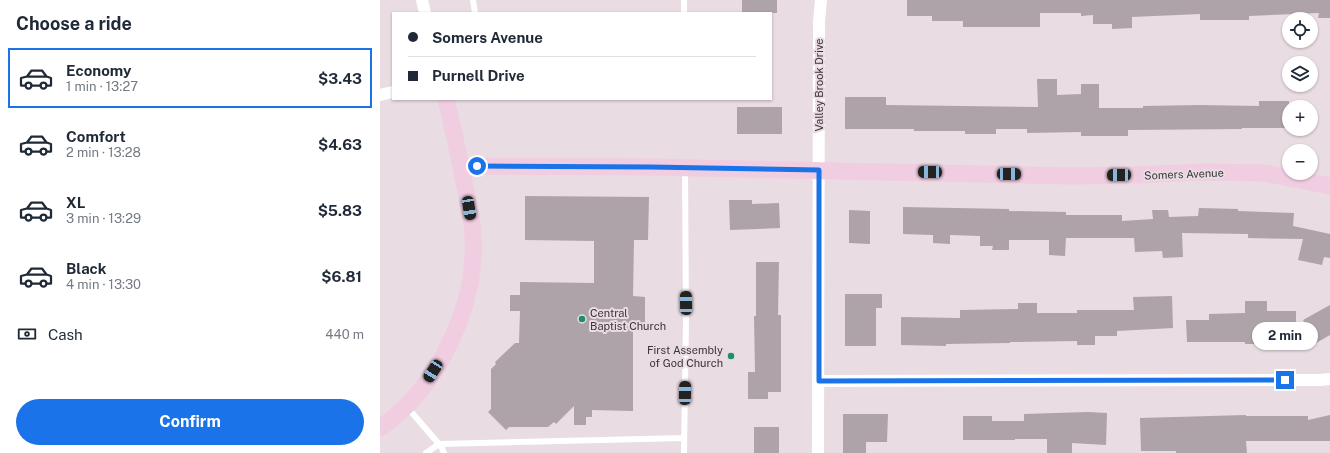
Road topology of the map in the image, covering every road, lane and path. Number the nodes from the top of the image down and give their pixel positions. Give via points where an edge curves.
1 (422, 0) edge
2 (474, 0) edge
3 (684, 0) edge
4 (821, 0) edge
5 (425, 12) edge
6 (476, 12) edge
7 (684, 12) edge
8 (392, 92) edge
9 (380, 96) edge
10 (446, 100) edge
11 (462, 166) junction
12 (685, 167) junction
13 (819, 170) junction
14 (1330, 186) edge
15 (1330, 379) edge
16 (819, 381) junction
17 (406, 405) junction
18 (380, 428) edge
19 (684, 438) junction
20 (439, 444) junction
21 (426, 453) edge
22 (444, 453) edge
23 (684, 453) edge
24 (818, 453) edge

1 - 5 street
2 - 6 lane
3 - 7 lane
4 - 13 street, Valley Brook Drive
8 - 9 street
10 - 11 street
11 - 12 street, Somers Avenue
11 - 17 street via 473,235 470,280 457,328 450,342 427,380
12 - 13 street, Somers Avenue
12 - 19 lane
13 - 14 street, Somers Avenue via 1073,176 1264,173
13 - 16 street, Valley Brook Drive
15 - 16 street
16 - 24 street, Valley Brook Drive
17 - 18 street
17 - 20 lane
19 - 20 lane
19 - 23 lane
20 - 21 lane
20 - 22 lane

